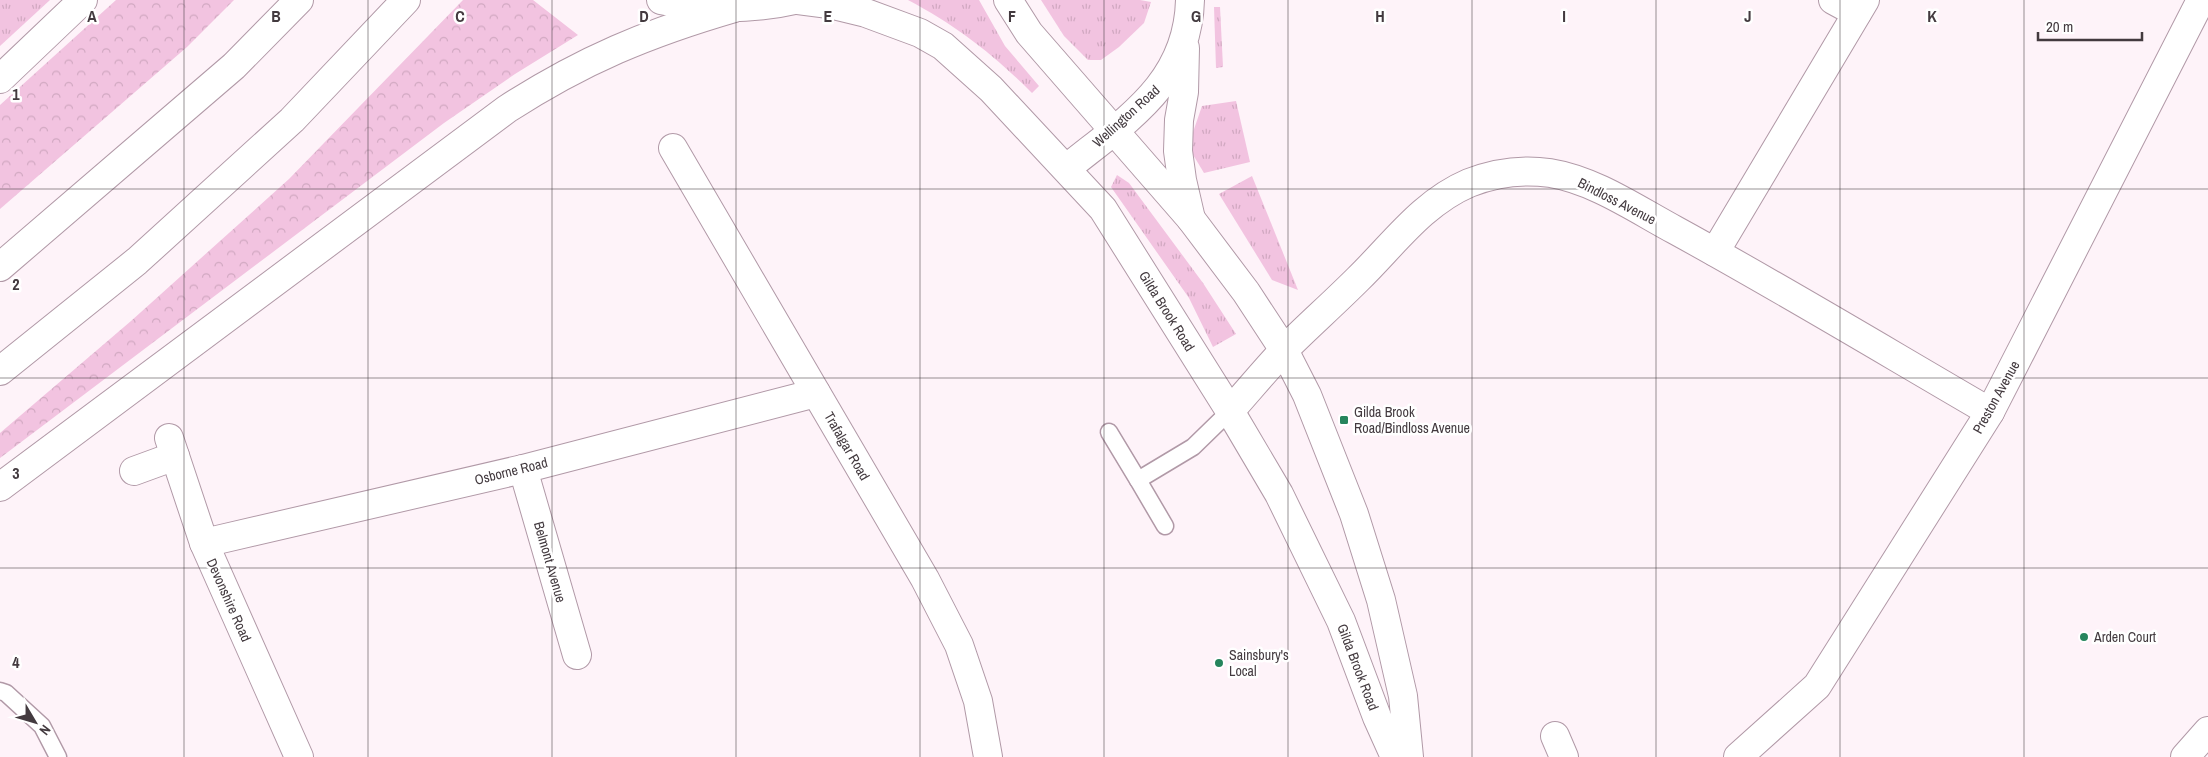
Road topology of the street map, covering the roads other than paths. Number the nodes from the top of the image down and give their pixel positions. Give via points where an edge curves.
1 (83, 0) edge
2 (299, 0) edge
3 (406, 0) edge
4 (661, 0) edge
5 (794, 0) edge
6 (798, 0) edge
7 (1008, 0) edge
8 (1190, 0) edge
9 (1833, 0) edge
10 (2201, 0) edge
11 (1861, 7) edge
12 (734, 8) junction
13 (1185, 41) junction
14 (0, 79) edge
15 (1115, 130) junction
16 (673, 148) dead end
17 (1067, 168) junction
18 (1192, 219) junction
19 (1715, 252) junction
20 (0, 267) edge
21 (1284, 350) junction
22 (0, 371) edge
23 (816, 393) junction
24 (1230, 412) junction
25 (1990, 412) junction
26 (1109, 432) dead end
27 (523, 469) junction
28 (134, 471) dead end
29 (1138, 480) junction
30 (0, 487) edge
31 (1166, 526) dead end
32 (204, 544) junction
33 (577, 655) dead end
34 (0, 690) edge
35 (2208, 731) edge
36 (58, 757) edge
37 (299, 757) edge
38 (988, 757) edge
39 (1396, 757) edge
40 (1409, 757) edge
41 (1738, 757) edge
42 (2185, 757) edge

1 - 14 main road
2 - 20 main road via 234,66
3 - 22 main road via 292,120 137,261
4 - 12 main road via 686,6
5 - 12 main road
6 - 17 main road, Gilda Brook Road via 866,13 920,33 943,46 985,82
7 - 15 main road via 1029,33
8 - 13 main road, Wellington Road
9 - 11 main road
10 - 25 main road, Preston Avenue
11 - 19 main road
12 - 30 main road via 672,26 606,52 507,108
13 - 15 main road, Wellington Road via 1163,83
13 - 18 main road via 1178,151
15 - 17 main road, Wellington Road
15 - 18 main road
16 - 23 main road, Trafalgar Road
17 - 24 main road, Gilda Brook Road via 1103,209
18 - 21 main road
19 - 21 main road, Bindloss Avenue via 1575,179 1522,171 1494,175 1444,196 1420,214 1360,278
19 - 25 main road, Bindloss Avenue
21 - 24 main road, Bindloss Avenue
21 - 40 main road via 1307,395 1354,514 1381,600 1403,696
23 - 27 main road, Osborne Road
23 - 38 main road, Trafalgar Road via 926,579 960,645 978,701
24 - 29 lane via 1193,446
24 - 39 main road, Gilda Brook Road via 1279,494 1320,575
25 - 41 main road, Preston Avenue via 1817,686
26 - 29 lane
27 - 32 main road, Osborne Road
27 - 33 main road, Belmont Avenue
28 - 32 main road, Devonshire Road via 172,447
29 - 31 lane
32 - 37 main road, Devonshire Road
34 - 36 lane via 42,726
35 - 42 main road

